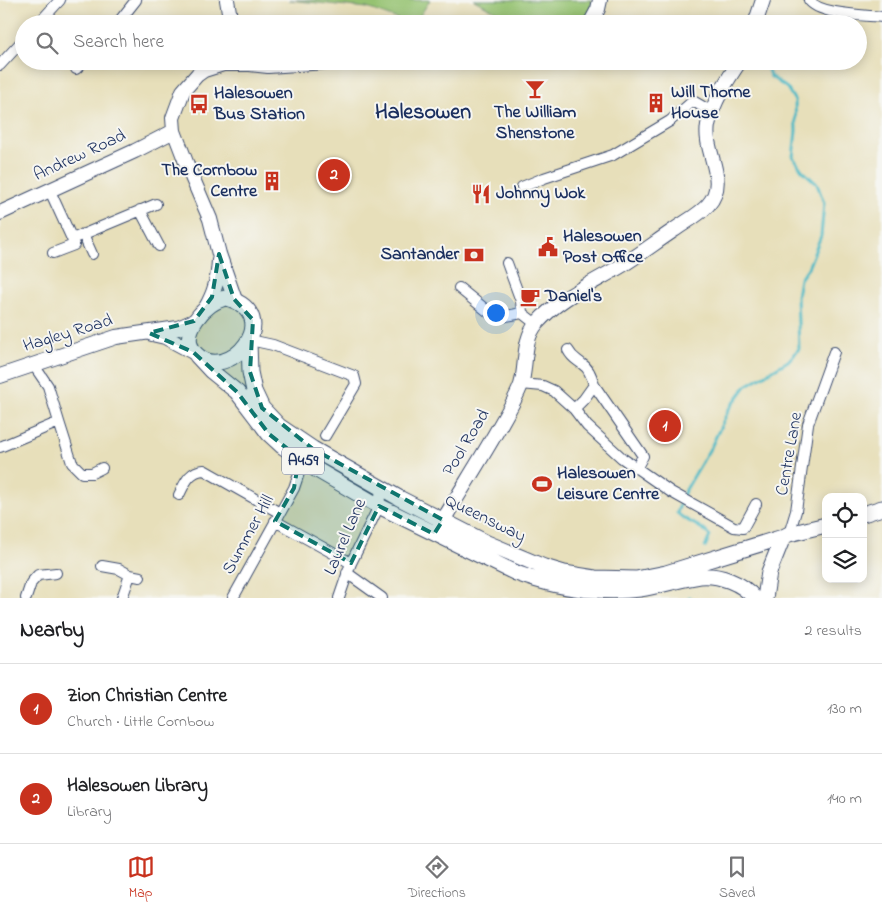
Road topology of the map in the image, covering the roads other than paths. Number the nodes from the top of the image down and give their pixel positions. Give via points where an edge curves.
1 (60, 0) edge
2 (136, 0) edge
3 (227, 0) edge
4 (600, 0) edge
5 (763, 0) edge
6 (809, 0) edge
7 (46, 15) edge
8 (124, 15) edge
9 (229, 15) edge
10 (595, 15) edge
11 (758, 15) edge
12 (859, 15) edge
13 (867, 16) edge
14 (882, 17) edge
15 (15, 49) edge
16 (0, 65) edge
17 (203, 70) edge
18 (734, 70) edge
19 (712, 112) junction
20 (174, 131) junction
21 (522, 187) dead end
22 (50, 191) junction
23 (156, 204) dead end
24 (140, 210) junction
25 (0, 213) edge
26 (83, 234) junction
27 (72, 239) junction
28 (158, 246) dead end
29 (54, 253) dead end
30 (92, 254) dead end
31 (219, 254) junction
32 (507, 263) dead end
33 (459, 288) dead end
34 (235, 300) junction
35 (205, 308) junction
36 (522, 313) junction
37 (194, 321) junction
38 (536, 324) junction
39 (148, 333) junction
40 (251, 337) junction
41 (568, 350) dead end
42 (834, 352) dead end
43 (195, 354) junction
44 (34, 364) junction
45 (0, 376) edge
46 (521, 384) junction
47 (594, 385) junction
48 (574, 409) junction
49 (59, 422) junction
50 (325, 436) dead end
51 (0, 447) edge
52 (299, 458) junction
53 (102, 468) dead end
54 (637, 468) junction
55 (381, 488) junction
56 (179, 495) dead end
57 (756, 504) dead end
58 (379, 506) junction
59 (881, 509) edge
60 (867, 513) edge
61 (278, 517) junction
62 (443, 520) junction
63 (822, 526) edge
64 (434, 534) junction
65 (786, 536) junction
66 (102, 566) dead end
67 (349, 568) junction
68 (56, 573) dead end
69 (26, 598) edge
70 (122, 598) edge
71 (233, 598) edge
72 (339, 598) edge
73 (382, 598) edge
74 (754, 598) edge
75 (766, 598) edge

1 - 7 street
2 - 8 street
3 - 9 street
4 - 10 street
5 - 11 street
6 - 12 street via 825,10
13 - 14 street
15 - 16 street
17 - 20 street via 183,90 173,118
18 - 19 street
19 - 21 street via 694,101 670,121 613,155
19 - 38 street via 708,141 717,183 707,205 639,254 567,298
20 - 22 street, Andrew Road
20 - 31 street via 210,219
22 - 25 street, Andrew Road
22 - 27 street
23 - 24 street
24 - 26 street
24 - 28 street
26 - 27 street
26 - 30 street
27 - 29 street via 74,244
31 - 34 street
31 - 35 street via 216,284
32 - 36 street
33 - 36 street via 496,318
34 - 35 main road via 220,299
34 - 40 main road via 252,320
35 - 37 main road
36 - 38 street
37 - 39 street, Hagley Road via 178,328
37 - 43 main road via 190,339
38 - 46 street, Pool Road via 527,344
39 - 43 street, Hagley Road
39 - 44 street, Hagley Road via 116,337
40 - 43 main road via 238,354 224,360 213,362
40 - 50 street via 354,376 356,384
40 - 55 main road, Queensway / A459 via 250,372 262,408 279,426
41 - 47 street via 571,356 584,364
42 - 65 street, Centre Lane via 808,424 796,511
43 - 52 main road, Queensway / A459 via 237,392 269,434
44 - 45 street, Hagley Road
44 - 49 street via 48,386
46 - 48 street via 543,386
46 - 62 street, Pool Road via 495,435
47 - 48 street
47 - 54 street via 643,456
48 - 54 street via 587,426
49 - 51 street
49 - 53 street via 72,463 82,473 92,474
52 - 58 main road, Queensway / A459
52 - 61 street, Summer Hill via 294,488
54 - 57 street via 671,492 734,527 743,528
55 - 58 street, Laurel Lane
55 - 62 main road, Queensway / A459
56 - 61 street via 186,479 196,471 204,470
58 - 64 main road, Queensway / A459
58 - 67 street, Laurel Lane
59 - 60 main road
61 - 67 street
61 - 71 street, Summer Hill
62 - 64 street, Pool Road
62 - 65 main road, Queensway / A459 via 544,567 595,578 636,579 666,573
63 - 65 main road, Queensway
64 - 74 main road, Queensway / A459 via 516,573 560,587 637,590 700,576 720,577 744,588
65 - 75 main road via 769,572
66 - 70 street via 135,576
67 - 72 street, Laurel Lane
67 - 73 street
68 - 69 street via 38,575

